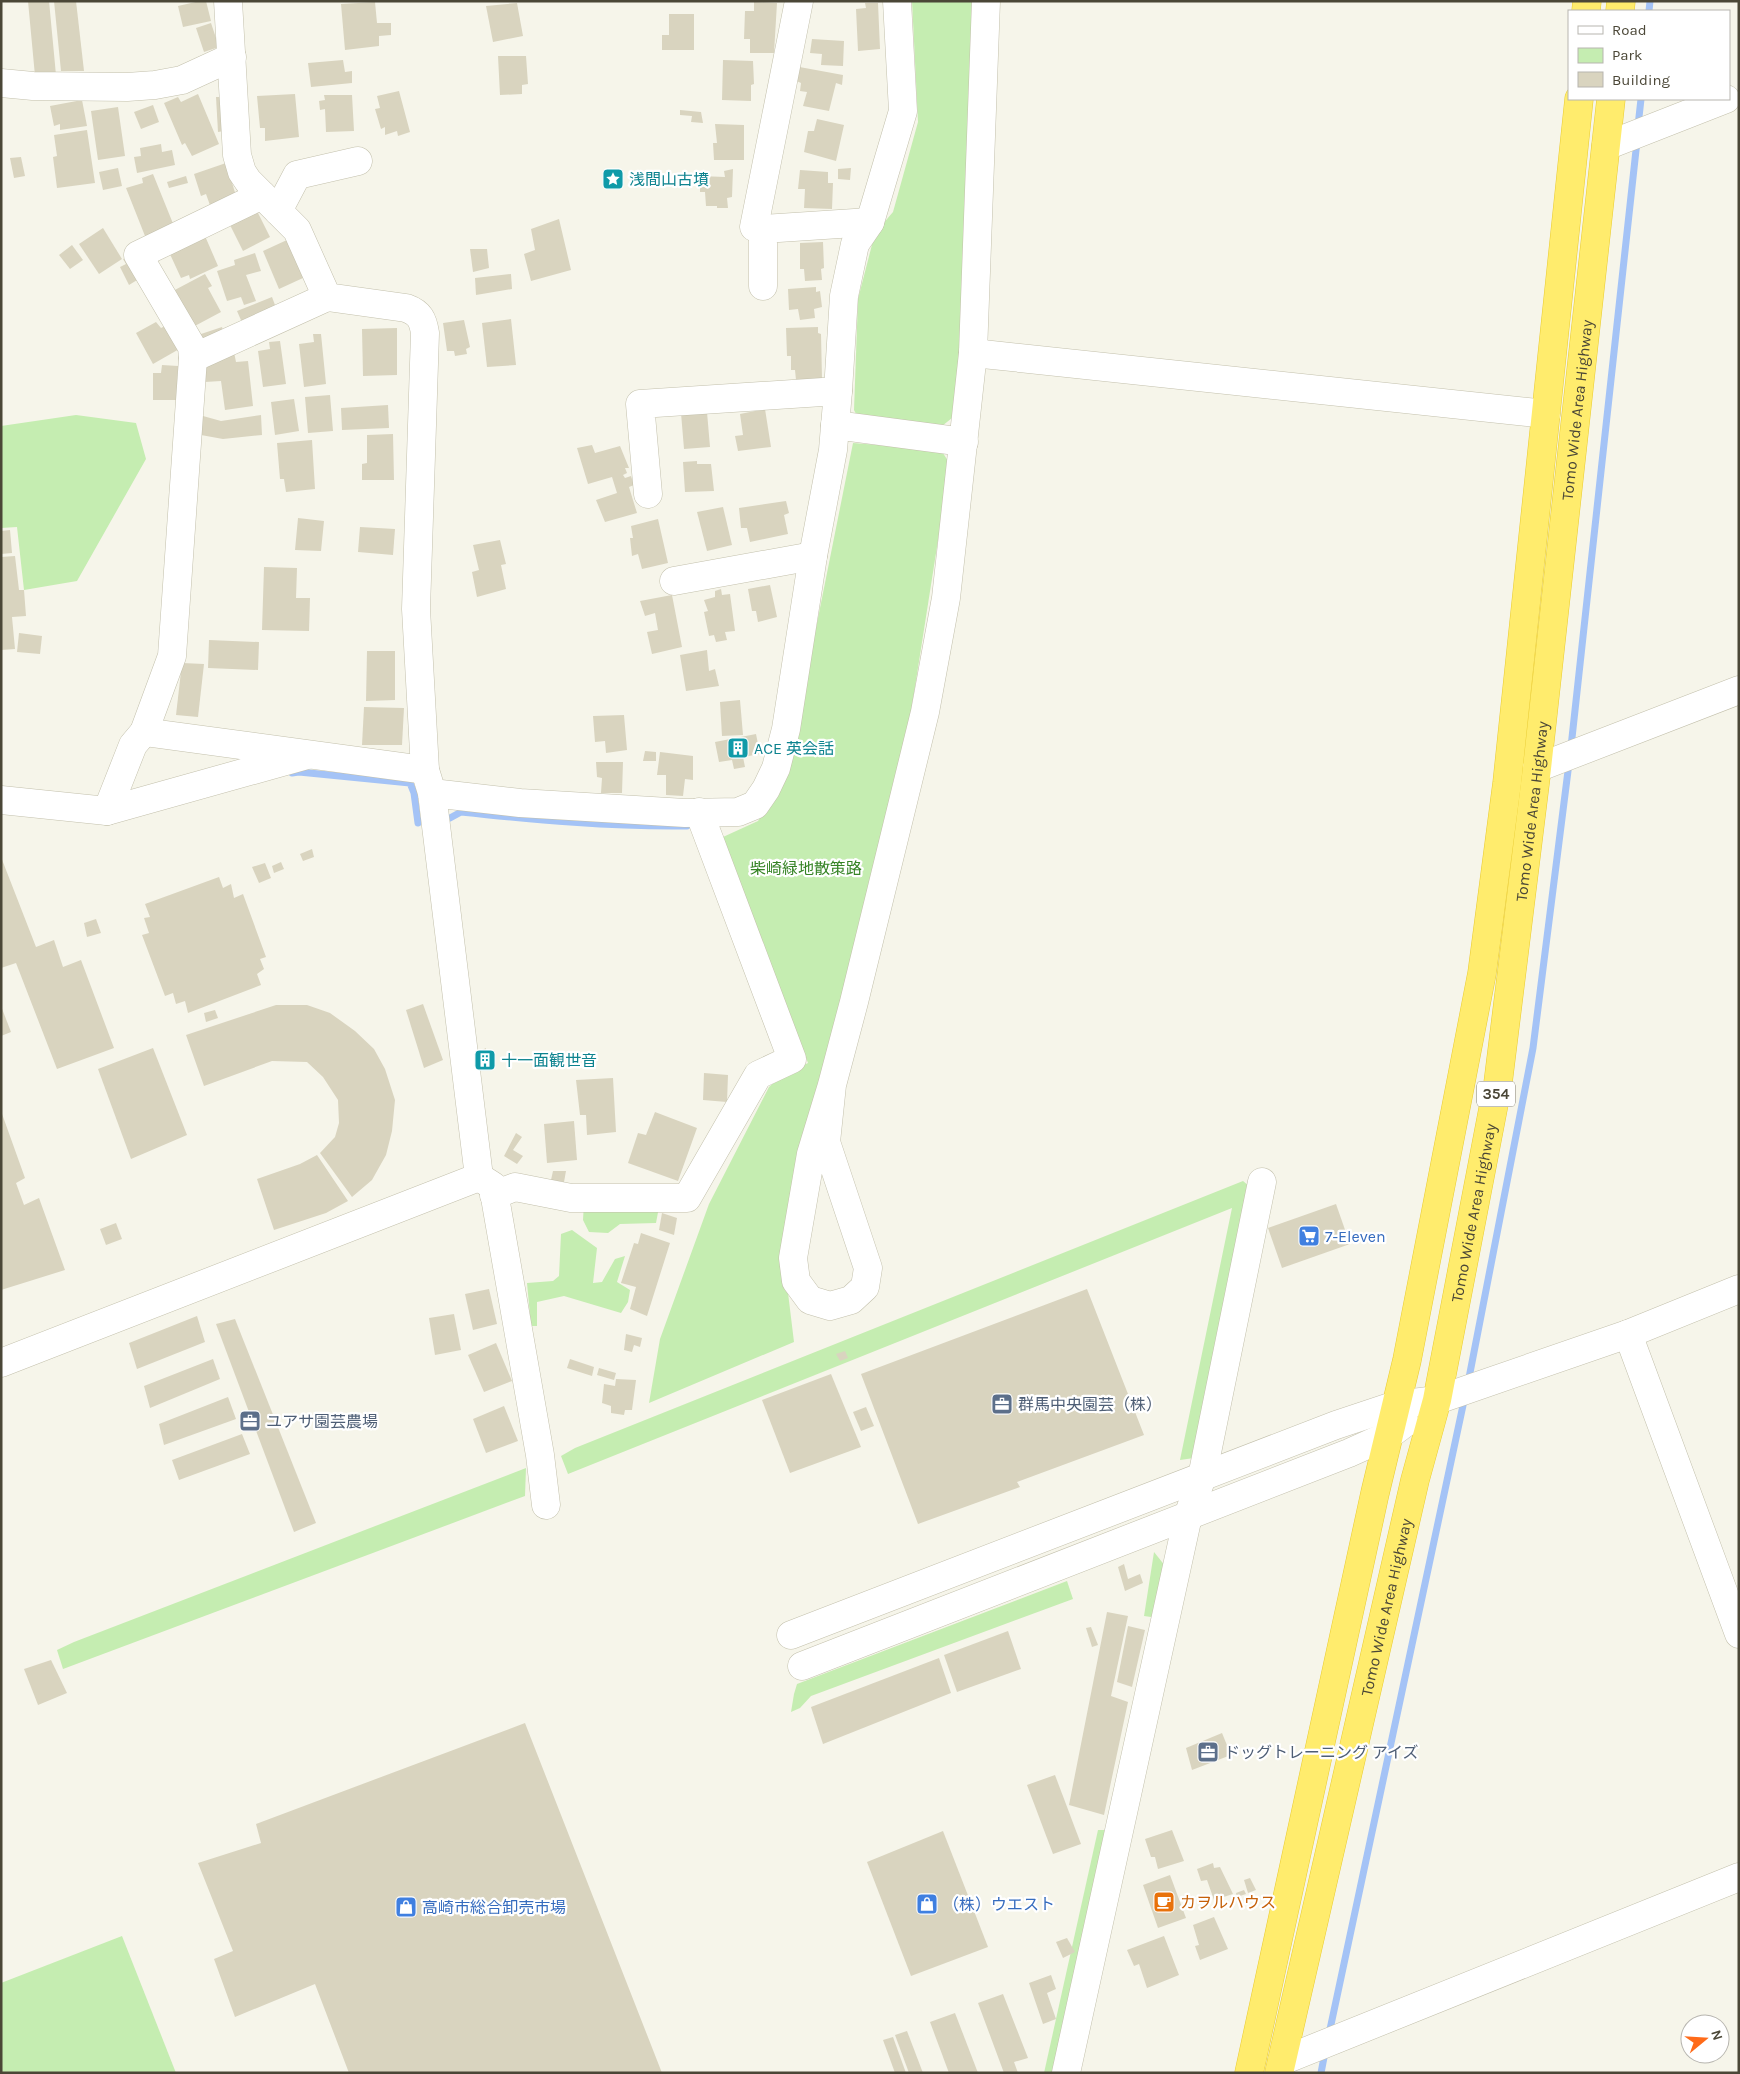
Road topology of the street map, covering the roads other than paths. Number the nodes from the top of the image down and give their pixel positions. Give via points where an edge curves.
1 (228, 1) edge
2 (799, 1) edge
3 (897, 1) edge
4 (986, 1) edge
5 (232, 57) junction
6 (1, 83) edge
7 (1579, 100) edge
8 (1611, 100) edge
9 (1723, 100) edge
10 (1606, 146) junction
11 (358, 161) dead end
12 (270, 203) junction
13 (870, 222) junction
14 (754, 227) dead end
15 (763, 286) dead end
16 (327, 297) junction
17 (973, 353) junction
18 (192, 358) junction
19 (838, 391) junction
20 (1546, 414) junction
21 (835, 425) junction
22 (964, 442) junction
23 (648, 494) dead end
24 (813, 556) junction
25 (674, 581) dead end
26 (1739, 690) edge
27 (144, 732) junction
28 (307, 755) junction
29 (1537, 768) junction
30 (429, 781) junction
31 (1, 800) edge
32 (107, 812) junction
33 (699, 812) junction
34 (832, 1085) junction
35 (1262, 1182) dead end
36 (487, 1186) junction
37 (1739, 1289) edge
38 (1628, 1334) junction
39 (1, 1363) edge
40 (1436, 1400) junction
41 (1396, 1405) junction
42 (1389, 1435) junction
43 (1202, 1477) junction
44 (546, 1505) dead end
45 (1188, 1516) junction
46 (1739, 1634) edge
47 (791, 1635) dead end
48 (802, 1666) dead end
49 (1739, 1877) edge
50 (1280, 2067) edge
51 (1066, 2073) edge
52 (1249, 2073) edge

1 - 5 street
2 - 14 street
3 - 13 street via 903,111
4 - 17 street
5 - 6 street via 182,80 156,85 33,86
5 - 12 street via 237,155 248,181
7 - 20 highway, Tomo Wide Area Highway / 354
8 - 10 highway, Tomo Wide Area Highway / 354
9 - 10 street
10 - 29 highway, Tomo Wide Area Highway / 354
11 - 12 street via 297,175
12 - 16 street via 298,230
12 - 18 street via 138,255 192,347
13 - 15 street via 763,229
13 - 19 street via 855,244 844,296
16 - 18 street
16 - 30 street via 406,308 423,320 416,609
17 - 20 street
17 - 22 street
18 - 27 street via 172,656
19 - 21 street
19 - 23 street via 640,404
20 - 41 highway, Tomo Wide Area Highway / 354 via 1507,783 1482,973
21 - 22 street
21 - 24 street
22 - 34 street via 946,598 924,712
24 - 25 street
24 - 33 street via 786,729 776,768 755,805 738,812
26 - 29 street
27 - 28 street
27 - 32 street via 133,745
28 - 30 street
28 - 32 street
29 - 40 highway, Tomo Wide Area Highway / 354 via 1498,1083
30 - 33 street via 520,803
30 - 36 street
31 - 32 street
33 - 36 street via 792,1059 758,1075 687,1198 571,1198 515,1187
34 - 34 street via 826,1142 868,1268 865,1287 851,1300 830,1306 810,1300 796,1281 792,1258 810,1154
35 - 43 street
36 - 39 street
36 - 44 street via 540,1455
37 - 38 street
38 - 40 street
38 - 46 street
40 - 41 street
40 - 42 street
40 - 50 highway, Tomo Wide Area Highway / 354
41 - 42 highway, Tomo Wide Area Highway / 354
41 - 43 street
42 - 45 street
42 - 52 highway, Tomo Wide Area Highway / 354
43 - 45 street
43 - 47 street
45 - 48 street
45 - 51 street
49 - 50 street

